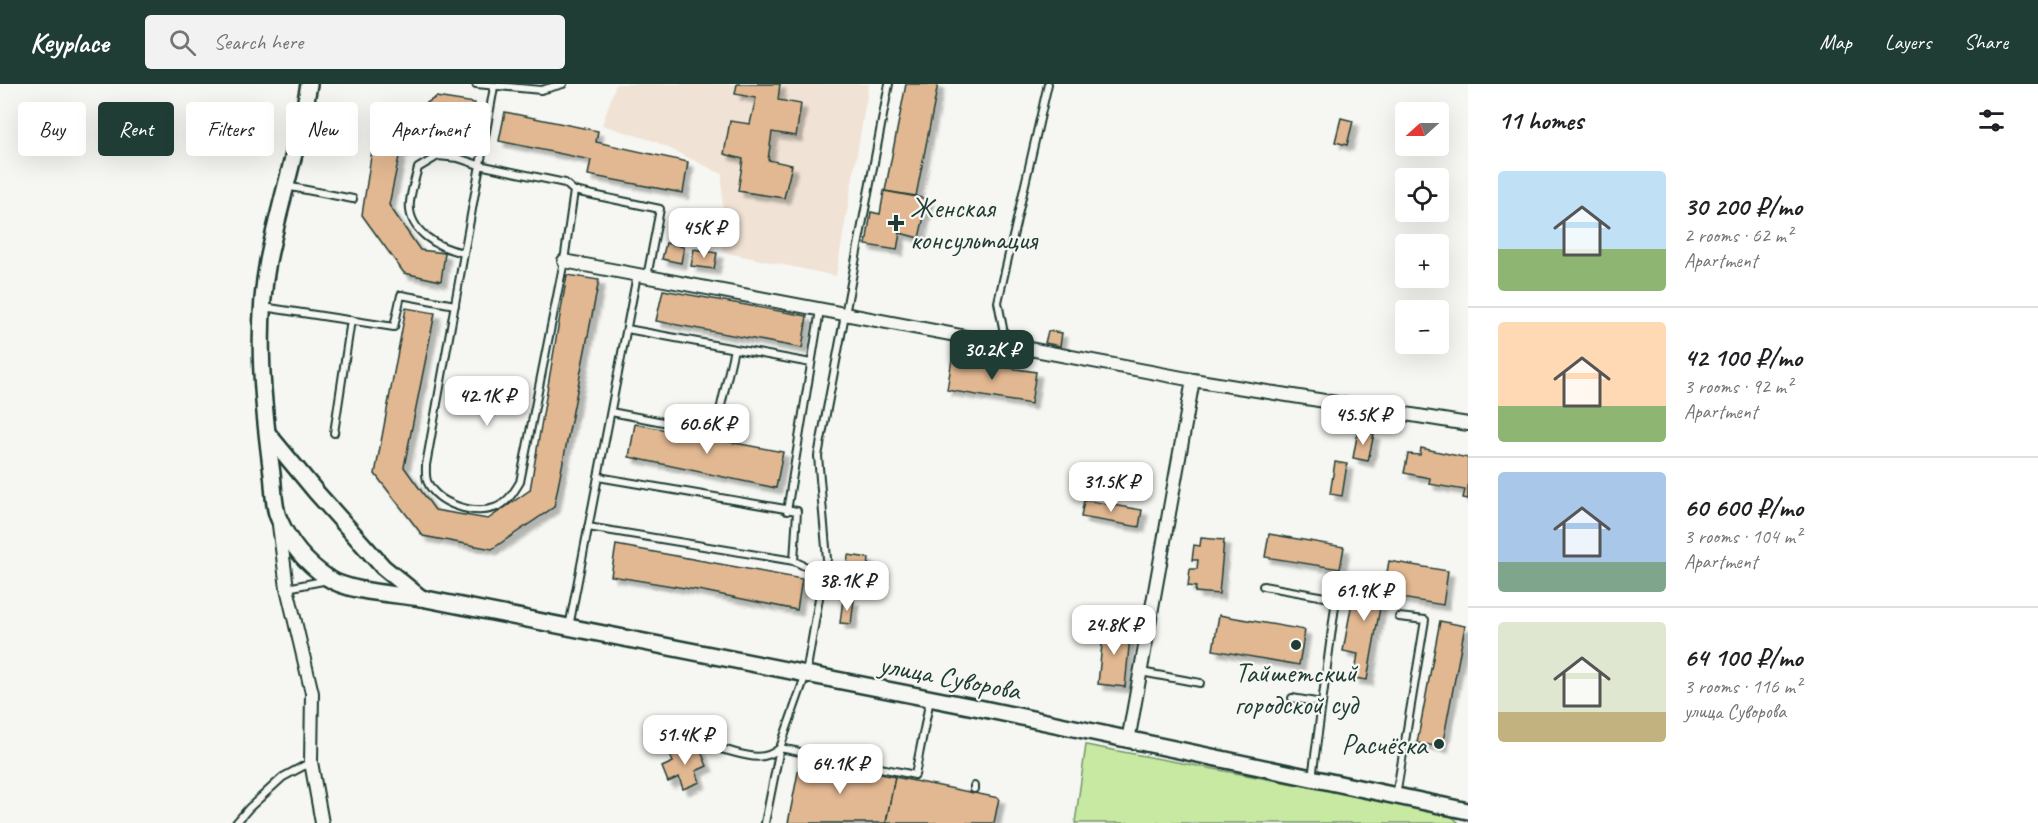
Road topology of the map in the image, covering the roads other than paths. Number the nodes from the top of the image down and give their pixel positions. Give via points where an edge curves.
1 (309, 84) edge
2 (476, 84) edge
3 (563, 84) edge
4 (889, 84) edge
5 (1048, 84) edge
6 (494, 87) junction
7 (480, 165) junction
8 (285, 186) junction
9 (574, 191) junction
10 (353, 199) dead end
11 (464, 253) junction
12 (564, 261) junction
13 (642, 276) junction
14 (454, 305) junction
15 (263, 307) junction
16 (820, 310) junction
17 (844, 314) junction
18 (351, 320) junction
19 (627, 329) junction
20 (1006, 345) junction
21 (734, 349) junction
22 (811, 363) junction
23 (1193, 380) junction
24 (611, 412) junction
25 (1468, 424) edge
26 (266, 432) junction
27 (334, 433) dead end
28 (598, 477) junction
29 (787, 511) junction
30 (278, 518) junction
31 (588, 527) junction
32 (794, 561) junction
33 (823, 575) junction
34 (330, 580) junction
35 (1263, 586) dead end
36 (287, 588) junction
37 (421, 598) junction
38 (1399, 616) dead end
39 (569, 627) junction
40 (1141, 672) junction
41 (806, 674) junction
42 (1200, 683) dead end
43 (1292, 698) dead end
44 (931, 699) junction
45 (1322, 703) junction
46 (1128, 741) junction
47 (780, 748) junction
48 (721, 749) dead end
49 (311, 762) junction
50 (1312, 778) junction
51 (1396, 796) junction
52 (1468, 811) edge
53 (236, 823) edge
54 (322, 823) edge
55 (765, 823) edge

1 - 8 street
2 - 6 lane
3 - 6 lane via 541,90
4 - 17 lane
5 - 20 lane via 998,302
6 - 7 lane
7 - 9 lane via 565,183
7 - 11 lane
7 - 11 lane via 438,156 418,168 410,202 411,219 424,236 448,250
8 - 10 lane
8 - 15 street
9 - 12 lane
9 - 13 lane via 660,209
11 - 14 lane
12 - 13 street
12 - 14 lane via 520,482 512,496 495,507 481,510 453,506 427,482 426,465
13 - 16 street
13 - 19 lane
14 - 18 lane via 401,295 394,327
15 - 18 lane
15 - 26 street
16 - 17 street
16 - 22 lane
17 - 20 street
17 - 33 lane via 818,456 827,559
18 - 27 lane
19 - 21 lane
19 - 24 lane
20 - 23 street
21 - 22 lane
21 - 24 lane via 715,432
22 - 29 lane
23 - 25 street
23 - 40 street
24 - 28 lane
26 - 30 street
26 - 37 street via 376,559
28 - 29 lane
28 - 31 lane
29 - 32 lane via 797,512
30 - 34 street via 295,548
30 - 36 street
31 - 32 lane
31 - 39 lane
32 - 33 lane
33 - 41 lane
34 - 36 lane
34 - 37 street, улица Суворова via 364,591
35 - 45 lane via 1336,599
36 - 49 street via 312,693
37 - 39 street, улица Суворова
38 - 51 lane via 1425,620
39 - 41 street, улица Суворова
40 - 42 lane
40 - 46 street
41 - 44 street, улица Суворова
41 - 47 lane
43 - 45 lane
44 - 46 street, улица Суворова
44 - 47 lane via 915,775
45 - 50 lane
46 - 50 street, улица Суворова
47 - 48 lane via 760,758
47 - 55 lane
49 - 53 lane via 283,777
49 - 54 street
50 - 51 street, улица Суворова
51 - 52 street, улица Суворова

